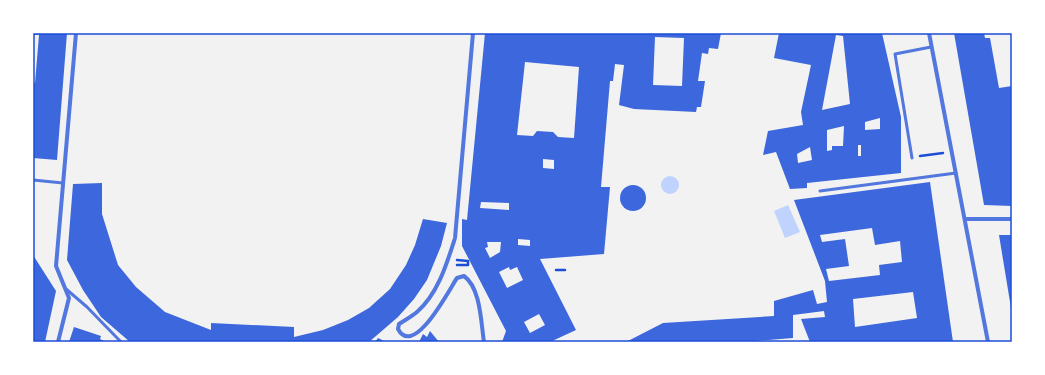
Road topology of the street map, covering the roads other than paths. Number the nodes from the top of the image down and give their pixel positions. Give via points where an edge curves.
1 (76, 33) edge
2 (473, 33) edge
3 (929, 33) edge
4 (931, 48) junction
5 (912, 158) road end
6 (956, 173) junction
7 (33, 180) edge
8 (63, 182) junction
9 (820, 191) dead end
10 (965, 219) junction
11 (1012, 219) edge
12 (66, 289) junction
13 (58, 342) edge
14 (121, 342) edge
15 (484, 342) edge
16 (988, 342) edge

1 - 8 street
2 - 15 street via 455,238 446,265 431,295 418,311 399,324 398,329 408,336 419,332 444,300 457,278 464,276 470,282 478,301
3 - 4 street
4 - 5 lane via 895,54
4 - 6 street
6 - 9 lane
6 - 10 street
7 - 8 lane
8 - 12 street via 56,266
10 - 11 street
10 - 16 street
12 - 13 street via 69,302
12 - 14 lane

